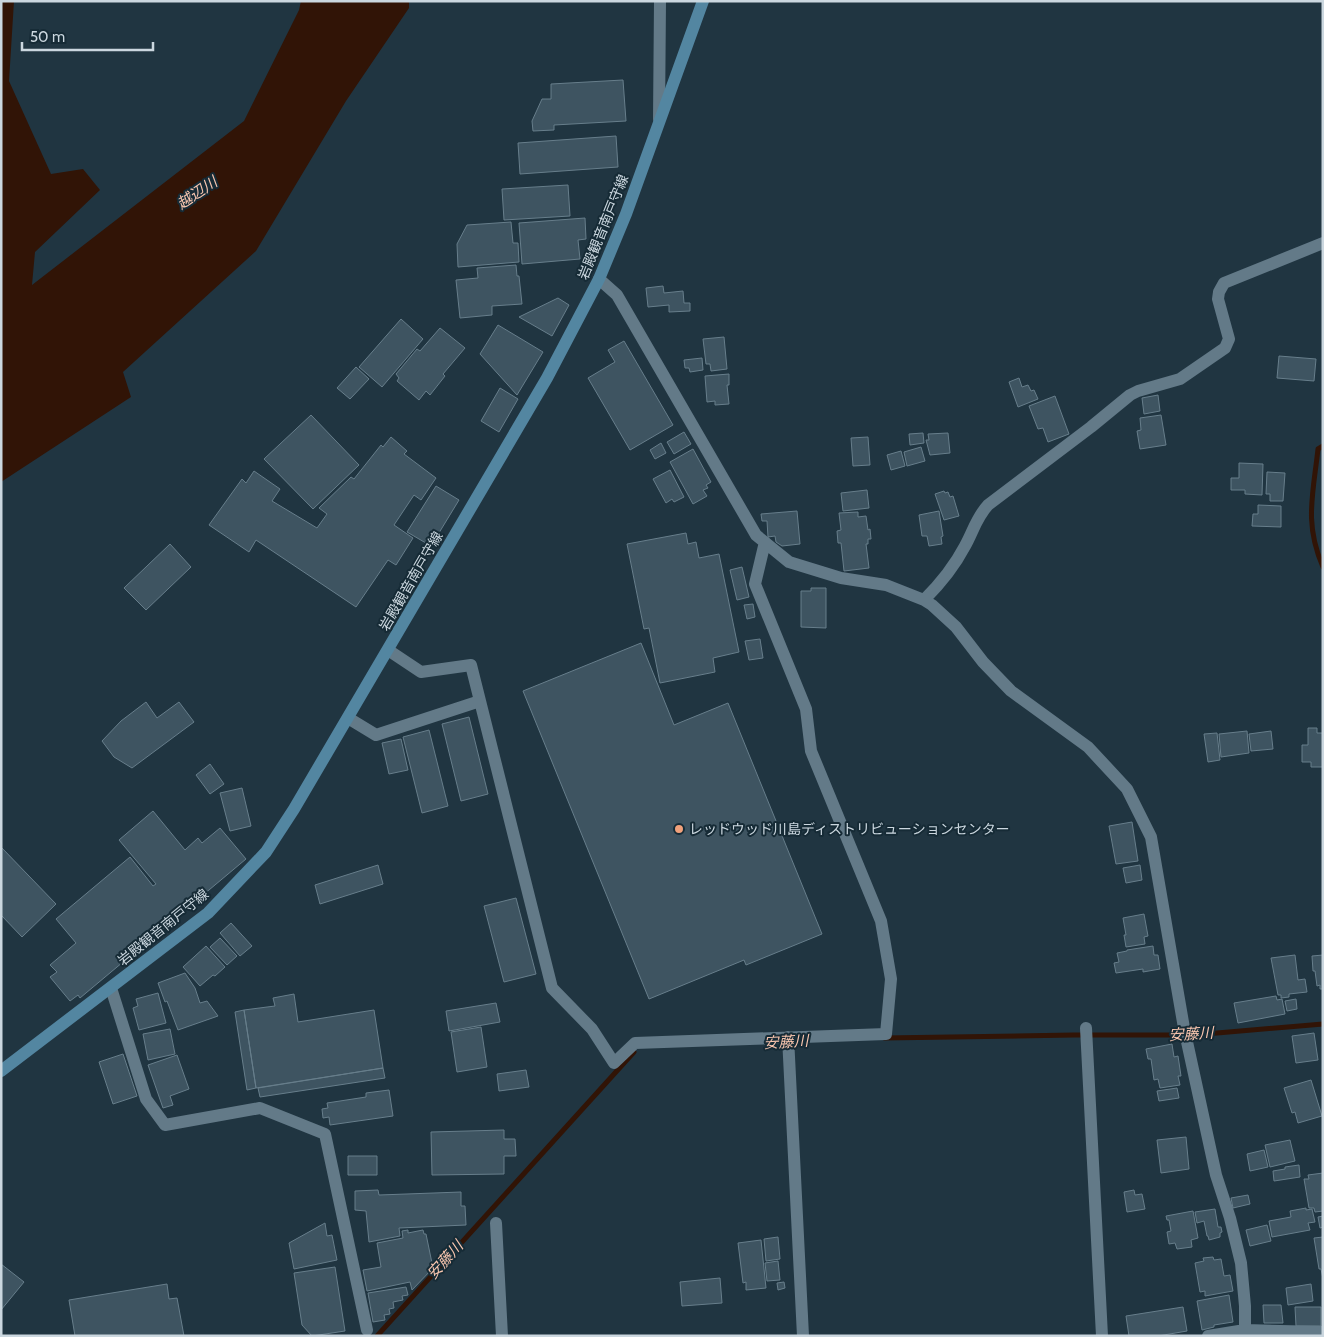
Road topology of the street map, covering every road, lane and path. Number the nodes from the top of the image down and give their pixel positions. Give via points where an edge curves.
1 (660, 1) edge
2 (703, 1) edge
3 (659, 123) junction
4 (1323, 243) edge
5 (599, 279) junction
6 (765, 542) junction
7 (924, 600) junction
8 (388, 650) junction
9 (480, 701) junction
10 (348, 718) junction
11 (111, 988) junction
12 (1086, 1028) dead end
13 (788, 1037) junction
14 (1, 1071) edge
15 (496, 1223) dead end
16 (367, 1330) dead end
17 (1245, 1330) junction
18 (1323, 1332) edge
19 (502, 1336) edge
20 (803, 1336) edge
21 (1102, 1336) edge
22 (1208, 1336) edge

1 - 3 street
2 - 3 main road, 岩殿観音南戸守線
3 - 5 main road, 岩殿観音南戸守線
4 - 7 street via 1224,284 1218,292 1218,299 1229,339 1225,348 1180,379 1130,395 988,506 979,515 946,578
5 - 6 street via 617,295 725,484 756,535
5 - 8 main road, 岩殿観音南戸守線 via 547,378
6 - 7 street via 789,562 841,578 886,585
6 - 13 street via 755,584 806,709 811,751 881,920 891,979 886,1034
7 - 17 street via 952,622 1011,691 1088,747 1128,789 1151,837 1184,1028 1216,1175 1241,1263
8 - 9 street via 422,672 471,665
8 - 10 main road, 岩殿観音南戸守線
9 - 10 street via 376,735
9 - 13 street via 552,988 592,1029 614,1063 635,1043
10 - 11 main road, 岩殿観音南戸守線 via 266,852 208,913
11 - 14 main road, 岩殿観音南戸守線
11 - 16 street via 146,1099 164,1125 260,1108 325,1134
12 - 21 street
13 - 20 street
15 - 19 street
17 - 18 street
17 - 22 street

